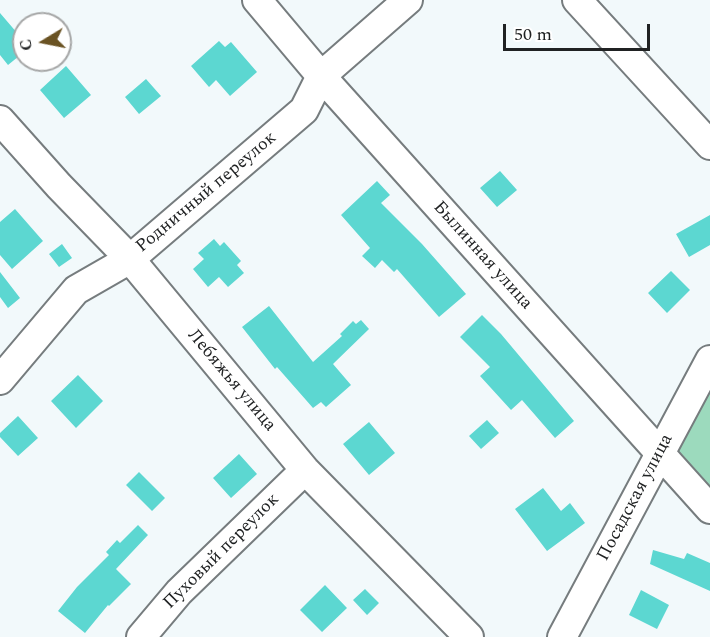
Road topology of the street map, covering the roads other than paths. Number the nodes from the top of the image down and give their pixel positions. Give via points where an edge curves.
1 (257, 0) edge
2 (408, 0) edge
3 (577, 0) edge
4 (321, 76) junction
5 (0, 120) edge
6 (710, 145) edge
7 (130, 259) junction
8 (710, 360) edge
9 (0, 380) edge
10 (660, 453) junction
11 (305, 470) junction
12 (710, 509) edge
13 (141, 637) edge
14 (469, 637) edge
15 (562, 637) edge

1 - 4 street, Былинная улица
2 - 4 street, Родничный переулок
3 - 6 street
4 - 7 street, Родничный переулок via 304,110
4 - 10 street, Былинная улица
5 - 7 street, Лебяжья улица
7 - 9 street, Родничный переулок via 76,290
7 - 11 street, Лебяжья улица
8 - 10 street, Посадская улица
10 - 12 street, Былинная улица
10 - 15 street, Посадская улица
11 - 13 street, Пуховый переулок via 179,592
11 - 14 street, Лебяжья улица

